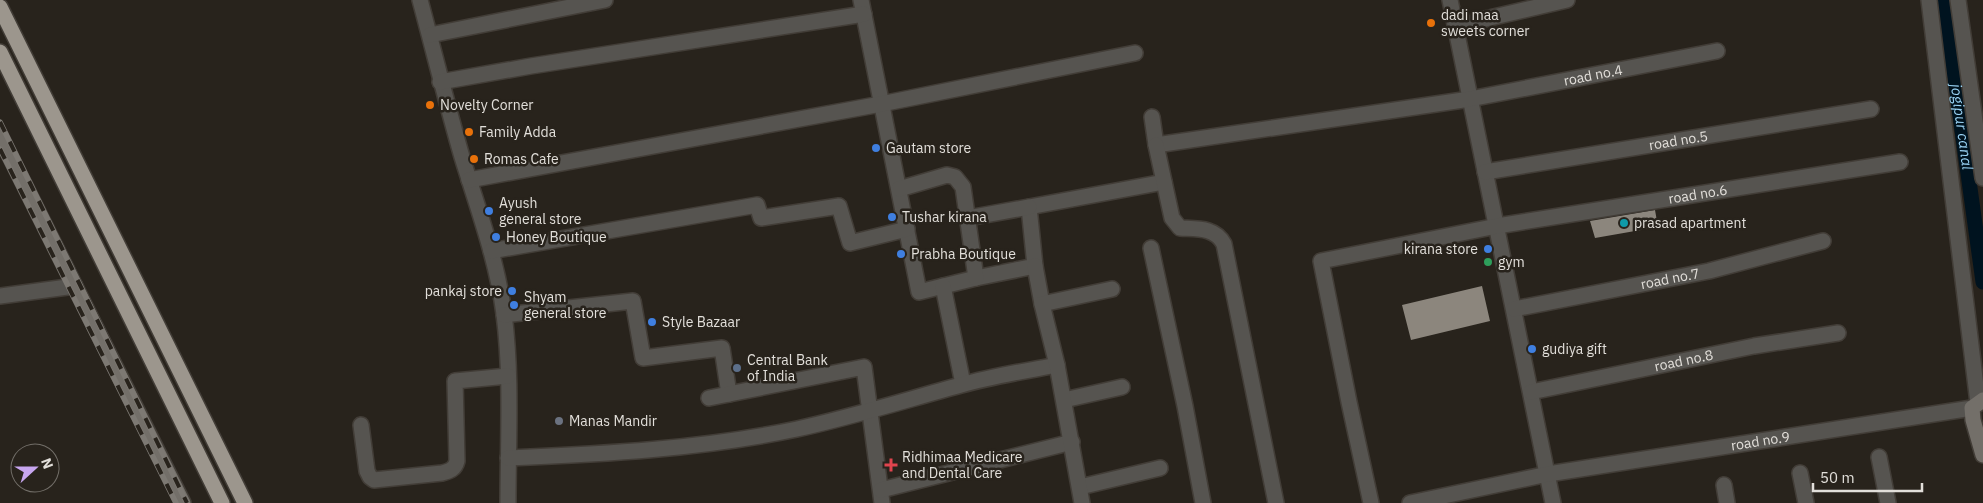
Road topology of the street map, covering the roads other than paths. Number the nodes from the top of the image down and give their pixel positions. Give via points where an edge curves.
1 (420, 0) edge
2 (605, 0) edge
3 (1450, 0) edge
4 (1567, 0) edge
5 (1929, 0) edge
6 (1958, 0) edge
7 (0, 7) edge
8 (862, 7) edge
9 (1455, 26) junction
10 (430, 35) junction
11 (1717, 51) dead end
12 (0, 52) edge
13 (1135, 53) dead end
14 (440, 82) junction
15 (1470, 98) junction
16 (881, 104) junction
17 (1871, 109) dead end
18 (1152, 117) dead end
19 (1980, 134) edge
20 (0, 136) edge
21 (1156, 145) junction
22 (1900, 162) dead end
23 (1485, 172) junction
24 (1983, 178) edge
25 (469, 180) junction
26 (1164, 182) junction
27 (899, 189) junction
28 (1029, 207) junction
29 (968, 218) junction
30 (1497, 226) junction
31 (907, 229) junction
32 (1823, 241) dead end
33 (1151, 248) dead end
34 (491, 251) junction
35 (1035, 266) junction
36 (976, 278) junction
37 (74, 286) junction
38 (944, 286) junction
39 (1112, 289) dead end
40 (0, 296) edge
41 (1042, 304) junction
42 (1514, 309) junction
43 (504, 315) junction
44 (1838, 333) dead end
45 (1057, 365) junction
46 (508, 376) junction
47 (963, 384) junction
48 (1122, 387) dead end
49 (1531, 392) junction
50 (729, 394) junction
51 (709, 398) dead end
52 (1064, 400) junction
53 (1978, 404) edge
54 (870, 411) junction
55 (361, 425) dead end
56 (1072, 442) junction
57 (1983, 454) edge
58 (1879, 457) dead end
59 (508, 458) junction
60 (1160, 468) dead end
61 (1800, 473) dead end
62 (1548, 474) junction
63 (1724, 485) dead end
64 (1080, 487) junction
65 (881, 497) edge
66 (183, 503) edge
67 (222, 503) edge
68 (245, 503) edge
69 (508, 503) edge
70 (1082, 503) edge
71 (1204, 503) edge
72 (1276, 503) edge
73 (1371, 503) edge
74 (1410, 503) edge
75 (1553, 503) edge
76 (1727, 503) edge
77 (1806, 503) edge
78 (1888, 503) edge

1 - 10 street
2 - 10 street
3 - 9 street
4 - 9 street
5 - 53 street
6 - 19 street
7 - 68 highway
8 - 14 street
8 - 16 street
9 - 15 street
10 - 14 street
11 - 15 street, road no.4
12 - 67 highway
13 - 16 street
14 - 25 street
15 - 21 street, road no.4
15 - 23 street
16 - 25 street
16 - 27 street
17 - 23 street, road no.5
18 - 21 street
19 - 24 street
20 - 37 street
21 - 26 street
22 - 30 street, road no.6
23 - 30 street
25 - 34 street
26 - 28 street
26 - 72 street via 1172,218 1180,228 1210,230 1220,235 1224,244
27 - 29 street via 947,175 955,177 963,187
27 - 31 street
28 - 29 street
28 - 35 street
29 - 36 street
30 - 42 street
30 - 73 street, road no.6 via 1321,261
31 - 34 street via 850,243 839,206 761,218 757,204
31 - 38 street via 919,292
32 - 42 street, road no.7 via 1709,270
33 - 71 street
34 - 43 street
35 - 36 street
35 - 41 street
36 - 38 street
37 - 40 street
37 - 66 street
38 - 47 street
39 - 41 street
41 - 45 street
42 - 49 street
43 - 46 street
43 - 50 street via 633,301 643,358 722,348
44 - 49 street, road no.8 via 1754,346
45 - 47 street
45 - 52 street
46 - 55 street via 455,381 457,461 450,471 370,478
46 - 59 street
47 - 54 street
48 - 52 street
49 - 62 street
50 - 51 street
50 - 54 street via 864,367
52 - 56 street
53 - 57 street via 1973,420
53 - 62 street, road no.9
54 - 59 street via 796,429 714,443 604,454
54 - 65 street
56 - 64 street
56 - 65 street
58 - 78 street
59 - 69 street
60 - 64 street
61 - 77 street
62 - 74 street, road no.9
62 - 75 street
63 - 76 street
64 - 70 street

